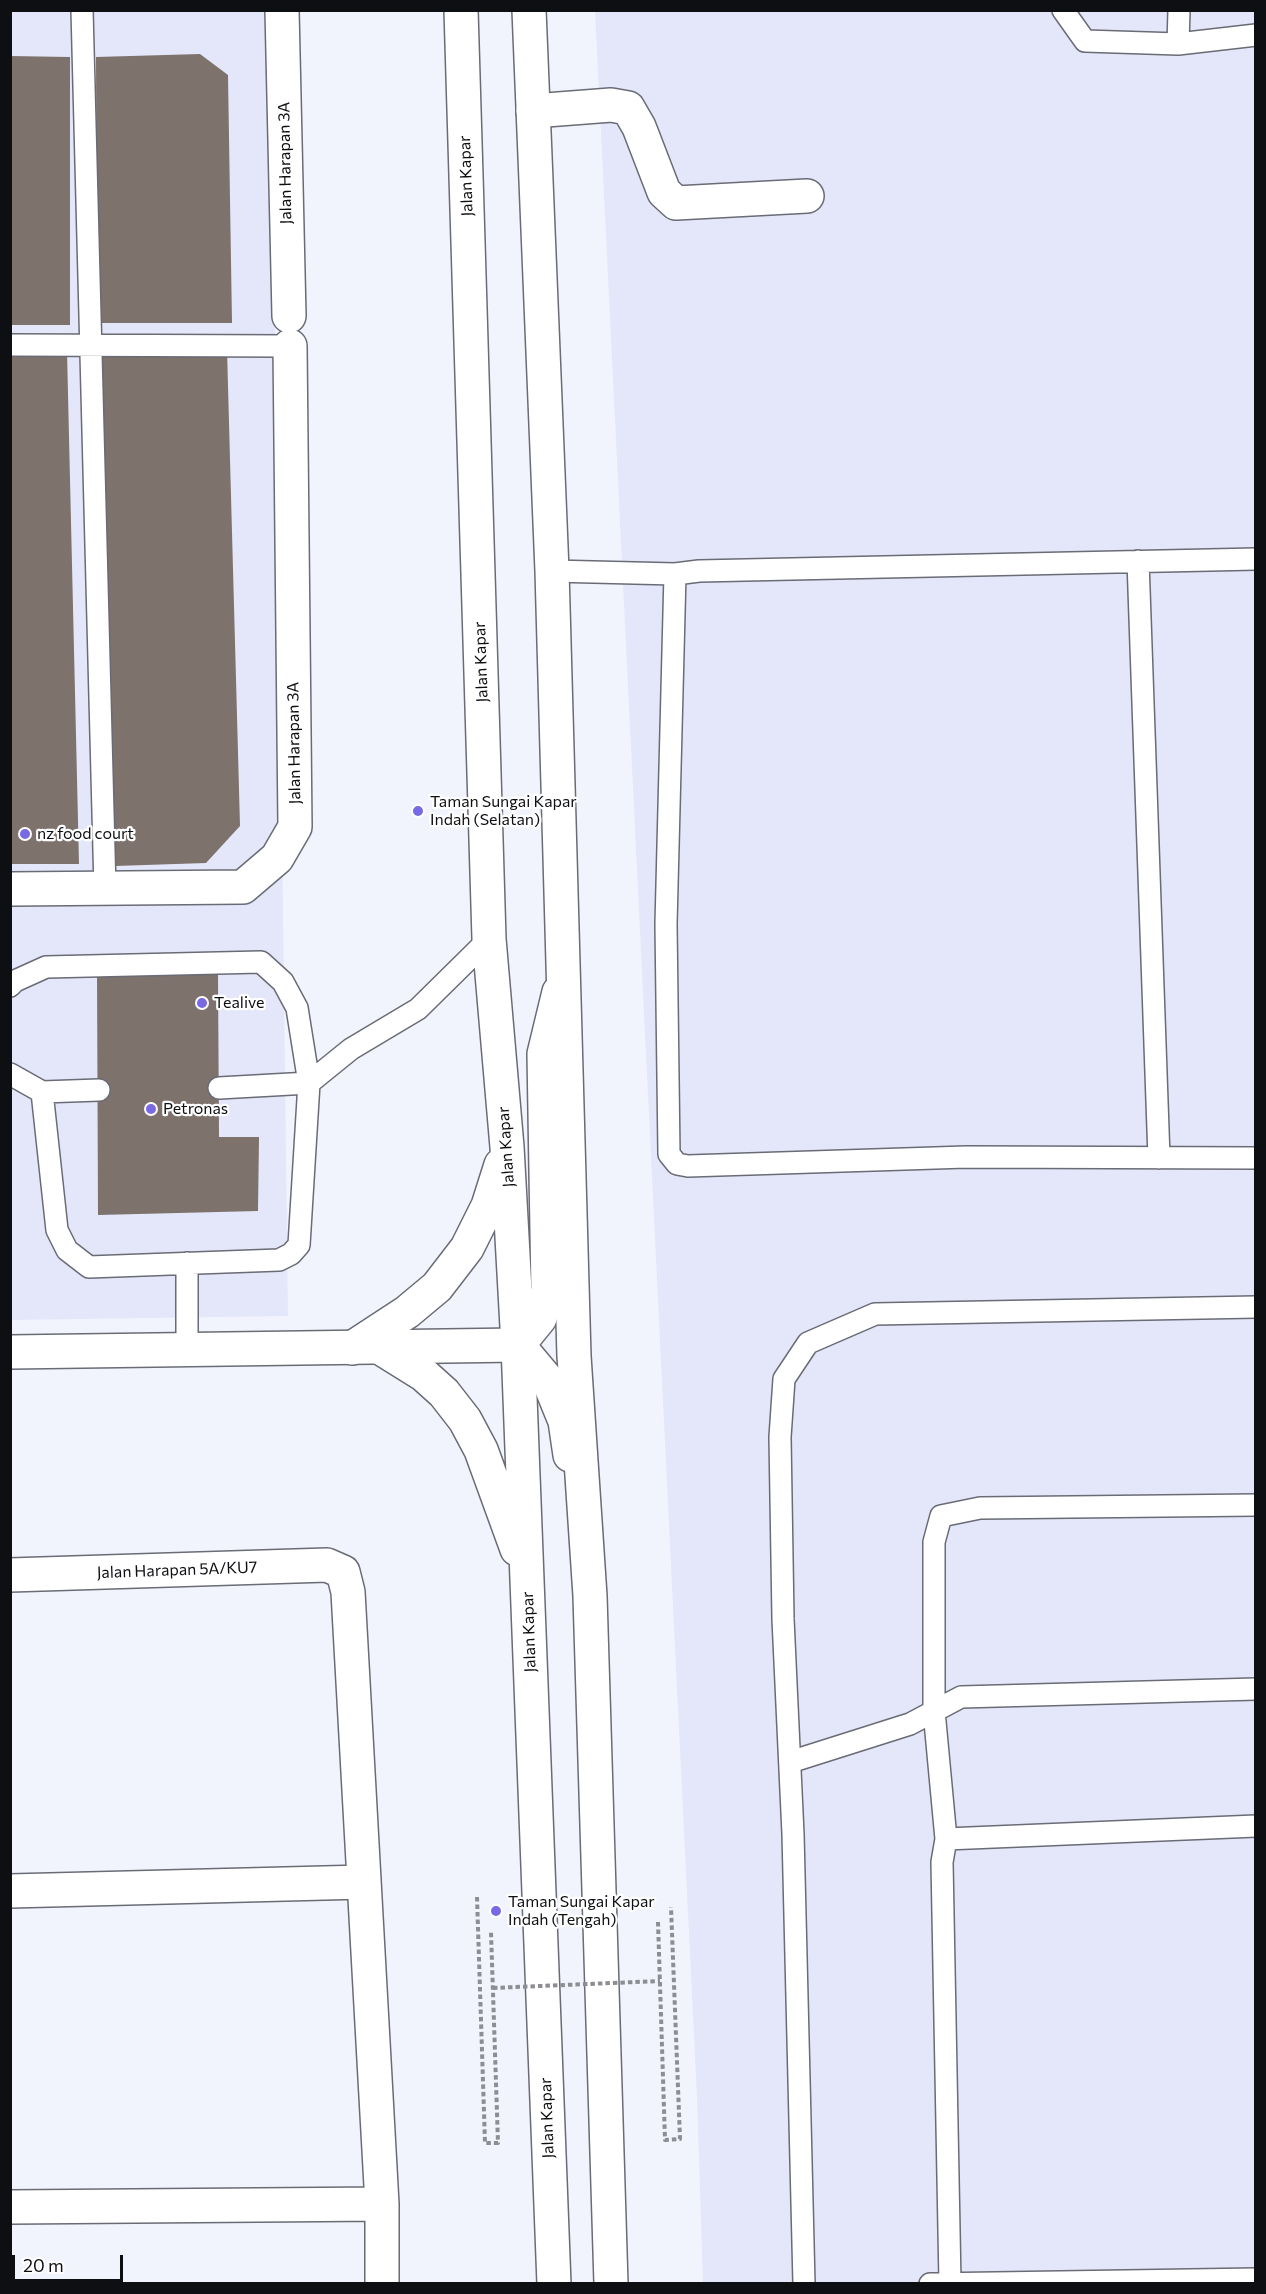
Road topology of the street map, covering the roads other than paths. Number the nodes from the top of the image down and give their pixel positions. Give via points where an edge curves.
1 (82, 10) edge
2 (282, 10) edge
3 (461, 10) edge
4 (530, 10) edge
5 (1063, 10) edge
6 (1179, 10) edge
7 (1256, 35) edge
8 (1178, 44) junction
9 (533, 111) junction
10 (807, 196) dead end
11 (289, 331) junction
12 (10, 345) edge
13 (91, 345) junction
14 (1256, 559) edge
15 (1138, 561) junction
16 (552, 571) junction
17 (675, 574) junction
18 (10, 889) edge
19 (105, 889) junction
20 (489, 939) junction
21 (562, 978) junction
22 (10, 986) edge
23 (10, 1074) edge
24 (309, 1083) junction
25 (219, 1088) dead end
26 (99, 1090) dead end
27 (42, 1092) junction
28 (507, 1147) junction
29 (1159, 1158) junction
30 (1256, 1158) edge
31 (187, 1263) junction
32 (1256, 1307) edge
33 (518, 1346) junction
34 (365, 1347) junction
35 (187, 1350) junction
36 (10, 1352) edge
37 (1256, 1505) edge
38 (10, 1575) edge
39 (527, 1576) junction
40 (590, 1596) junction
41 (1256, 1689) edge
42 (934, 1711) junction
43 (790, 1762) junction
44 (1256, 1826) edge
45 (945, 1839) junction
46 (364, 1882) junction
47 (10, 1891) edge
48 (382, 2204) junction
49 (10, 2206) edge
50 (1256, 2279) edge
51 (382, 2283) edge
52 (554, 2283) edge
53 (611, 2283) edge
54 (804, 2283) edge
55 (930, 2283) edge
56 (950, 2283) edge

1 - 13 lane
2 - 11 main road, Jalan Harapan 3A
3 - 20 main road, Jalan Kapar
4 - 9 main road
5 - 8 lane via 1085,41
6 - 8 lane
7 - 8 lane
9 - 10 main road via 611,105 628,108 664,192 676,203
9 - 16 main road
11 - 13 lane
11 - 19 main road, Jalan Harapan 3A via 295,827 277,858 243,887
12 - 13 lane
13 - 19 lane
14 - 15 lane
15 - 17 lane
15 - 29 lane
16 - 17 lane
16 - 21 main road
17 - 29 lane via 666,924 669,1154 677,1164 966,1157
18 - 19 main road, Jalan Harapan 3A
20 - 24 lane via 418,1009 351,1049
20 - 28 main road, Jalan Kapar
21 - 33 main road via 544,1054 548,1290 540,1318
21 - 40 main road via 574,1356
22 - 24 lane via 46,967 261,962 283,982 297,1008
23 - 27 lane
24 - 25 lane
24 - 31 lane via 299,1245 279,1260
26 - 27 lane
27 - 31 lane via 57,1230 67,1250 89,1267
28 - 33 main road, Jalan Kapar
28 - 34 main road via 488,1206 467,1248 437,1287
29 - 30 lane
31 - 35 lane
32 - 43 lane via 875,1314 808,1343 784,1379 780,1437
33 - 34 main road
33 - 39 main road, Jalan Kapar
33 - 40 main road via 549,1382 565,1421
34 - 35 main road
34 - 39 main road via 424,1375 465,1420 481,1450
35 - 36 main road
37 - 42 lane via 980,1508 941,1516 934,1542
38 - 46 main road, Jalan Harapan 5A/KU7 via 327,1565 343,1572 348,1592
39 - 52 main road, Jalan Kapar
40 - 53 main road
41 - 42 lane via 961,1697
42 - 43 lane via 910,1724
42 - 45 lane
43 - 54 lane
44 - 45 lane
45 - 56 lane via 942,1862
46 - 47 main road
46 - 48 main road
48 - 49 main road
48 - 51 main road
50 - 56 lane
55 - 56 lane

